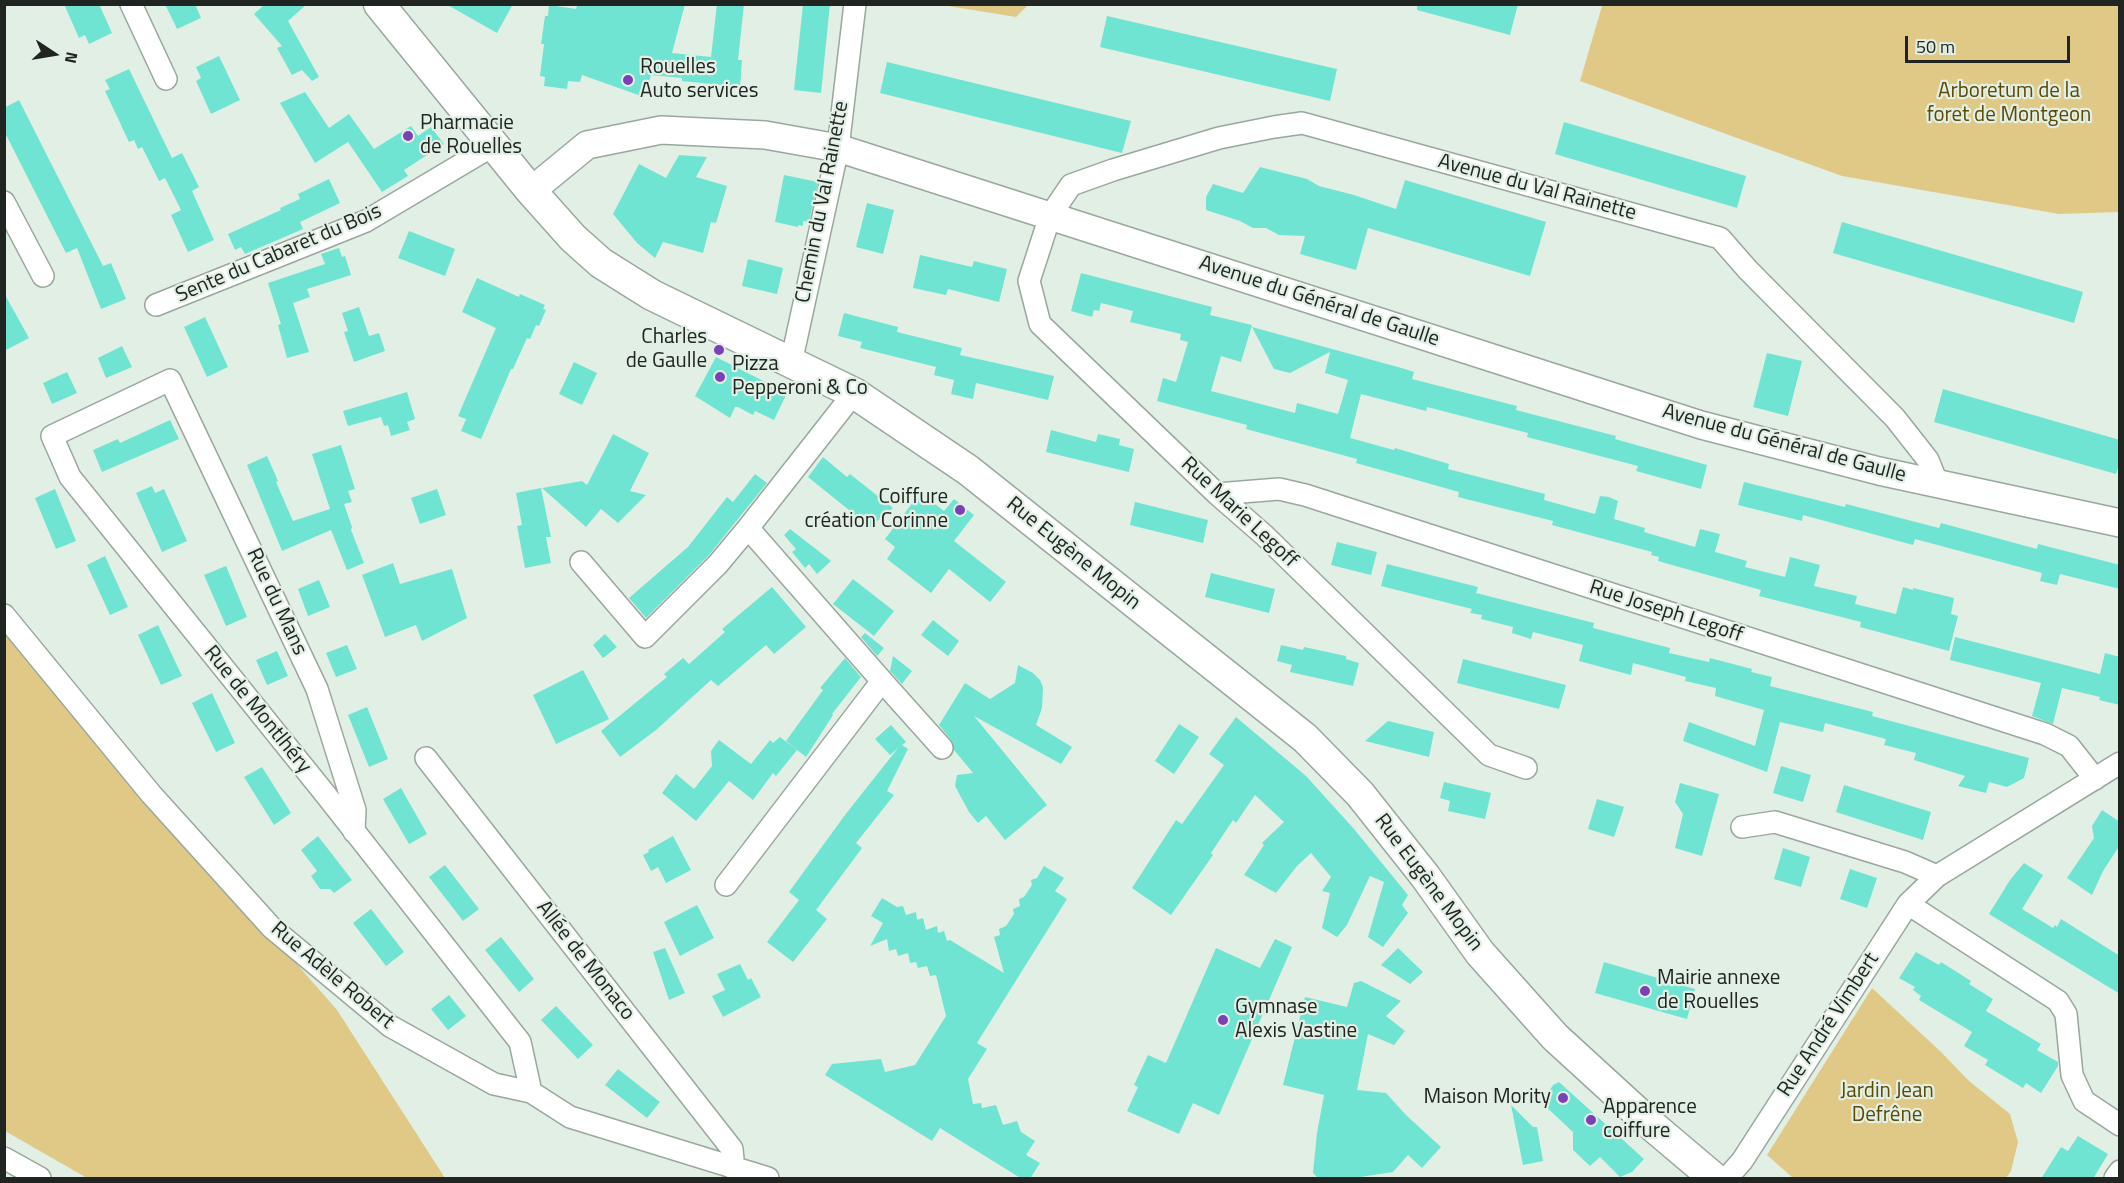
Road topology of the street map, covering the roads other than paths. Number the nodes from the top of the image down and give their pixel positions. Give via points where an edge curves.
1 (131, 4) edge
2 (379, 4) edge
3 (855, 4) edge
4 (166, 79) dead end
5 (494, 145) junction
6 (838, 148) junction
7 (531, 191) junction
8 (4, 202) edge
9 (1050, 216) junction
10 (43, 276) dead end
11 (156, 305) dead end
12 (791, 363) junction
13 (170, 380) joint
14 (854, 393) junction
15 (1938, 485) junction
16 (1217, 494) junction
17 (2120, 523) edge
18 (747, 528) junction
19 (581, 562) dead end
20 (4, 615) edge
21 (882, 681) junction
22 (942, 748) dead end
23 (426, 758) dead end
24 (2120, 763) edge
25 (1526, 768) dead end
26 (2095, 779) junction
27 (1742, 827) dead end
28 (354, 832) junction
29 (1937, 876) junction
30 (726, 885) dead end
31 (1908, 904) junction
32 (531, 1092) junction
33 (2120, 1125) edge
34 (4, 1158) edge
35 (734, 1169) junction
36 (2120, 1171) edge
37 (40, 1179) edge
38 (768, 1179) edge
39 (1713, 1179) edge
40 (1727, 1179) edge
41 (2115, 1179) edge

1 - 4 street
2 - 5 main road, Rue Eugène Mopin
3 - 6 street, Chemin du Val Rainette
5 - 7 main road, Rue Eugène Mopin
5 - 11 street, Sente du Cabaret du Bois via 366,221
6 - 7 street, Avenue du Général de Gaulle via 765,135 661,130 587,146
6 - 9 street, Avenue du Général de Gaulle
6 - 12 street, Chemin du Val Rainette
7 - 12 main road, Rue Eugène Mopin via 601,263 652,295
8 - 10 street
9 - 15 street, Avenue du Général de Gaulle via 1701,425
9 - 15 street, Avenue du Val Rainette via 1071,184 1219,138 1302,123 1720,238 1895,418 1928,460
9 - 16 street, Rue Marie Legoff via 1029,280 1040,324
12 - 14 main road, Rue Eugène Mopin
13 - 28 street, Rue du Mans via 317,689 355,810
13 - 28 street, Rue de Montlhéry via 52,436 70,477
14 - 18 street
14 - 39 main road, Rue Eugène Mopin via 968,470 1305,738 1360,794 1480,953 1555,1037
15 - 17 street, Avenue du Général de Gaulle
16 - 25 street, Rue Marie Legoff via 1489,755
16 - 26 street, Rue Joseph Legoff via 1279,489 1305,495 2045,734 2069,746
18 - 19 street via 718,564 645,637
18 - 21 street
20 - 32 street, Rue Adèle Robert via 151,794 272,928 390,1026 494,1084
21 - 22 street
21 - 30 street
23 - 35 street, Allée de Monaco via 732,1149
24 - 26 street, Rue André Vimbert
26 - 29 street, Rue André Vimbert
27 - 29 street via 1775,822 1905,862
28 - 32 street, Rue de Montlhéry via 520,1042
29 - 31 street, Rue André Vimbert
31 - 33 street via 2058,1001 2066,1014 2072,1075 2084,1101
31 - 40 street, Rue André Vimbert
32 - 35 street, Rue Adèle Robert via 570,1118
34 - 37 street
35 - 38 street, Rue Adèle Robert
36 - 41 street

